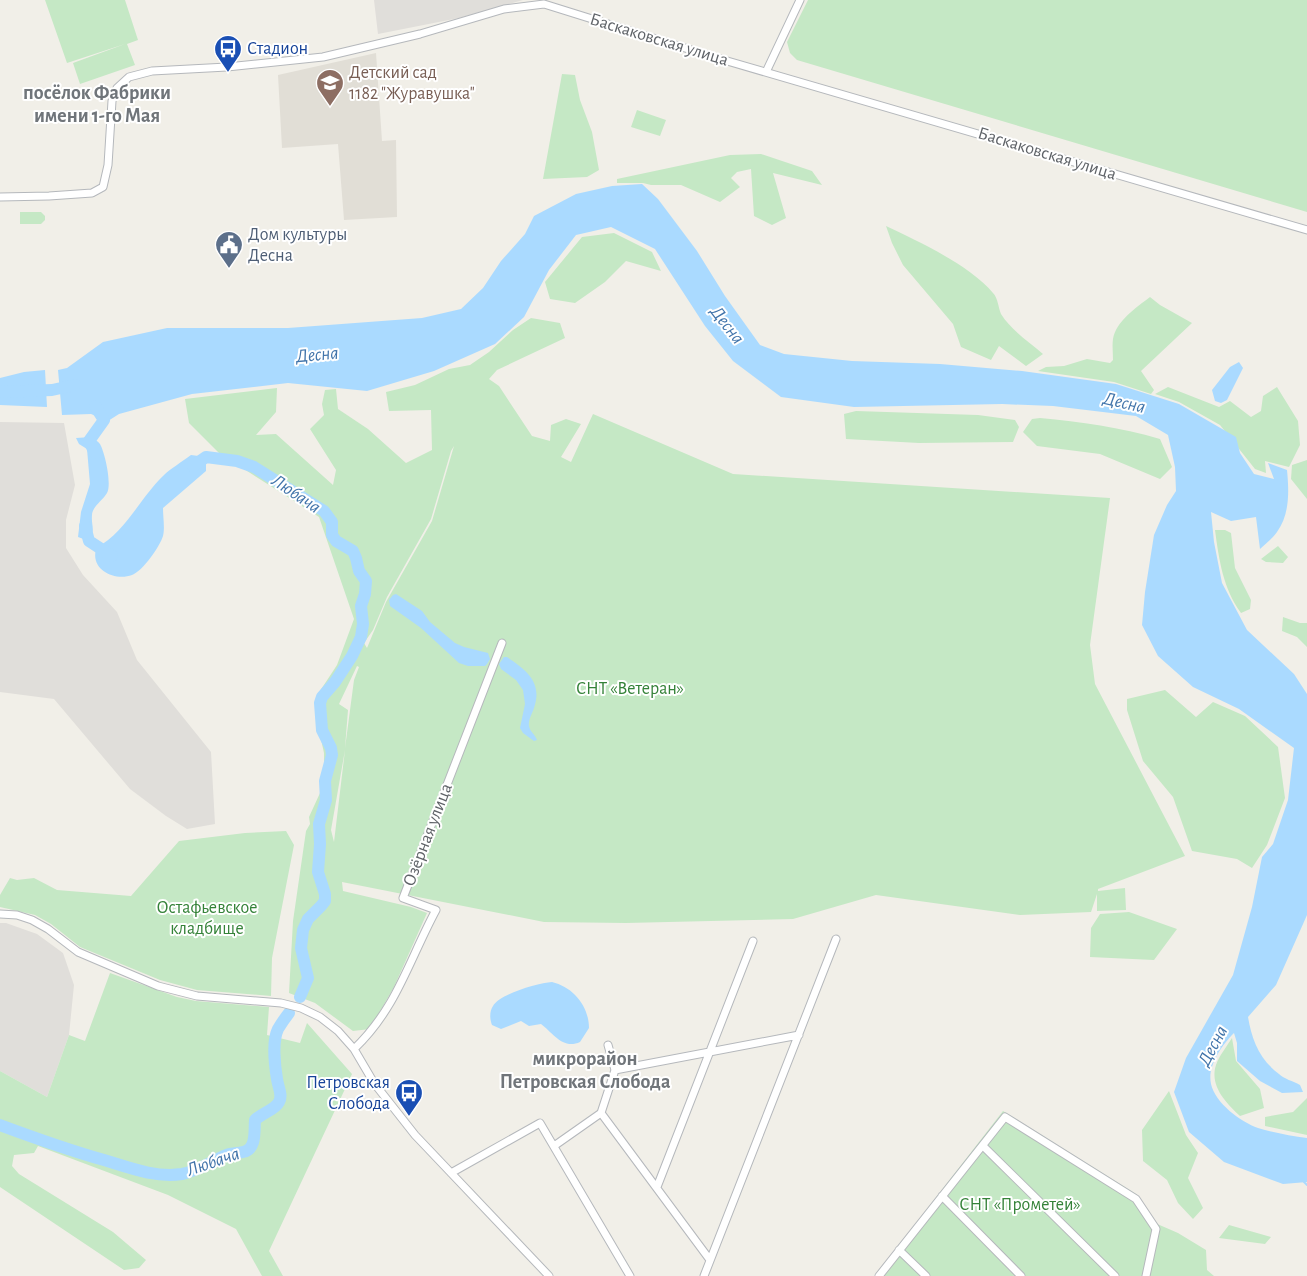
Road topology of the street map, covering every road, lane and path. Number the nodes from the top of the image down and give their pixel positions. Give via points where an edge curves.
1 (800, 0) edge
2 (553, 3) edge
3 (766, 72) junction
4 (0, 197) edge
5 (1307, 230) edge
6 (502, 643) dead end
7 (0, 914) edge
8 (836, 939) dead end
9 (753, 941) dead end
10 (799, 1035) junction
11 (608, 1045) dead end
12 (354, 1049) junction
13 (710, 1052) junction
14 (615, 1070) junction
15 (601, 1114) junction
16 (554, 1146) junction
17 (983, 1146) junction
18 (451, 1174) junction
19 (657, 1188) junction
20 (942, 1196) junction
21 (899, 1250) junction
22 (710, 1260) junction
23 (549, 1276) edge
24 (630, 1276) edge
25 (704, 1276) edge
26 (879, 1276) edge
27 (926, 1276) edge
28 (1021, 1276) edge
29 (1115, 1276) edge
30 (1146, 1276) edge

1 - 3 street
2 - 3 street, Баскаковская улица
2 - 4 street, Баскаковская улица via 504,9 420,34 323,57 152,71 129,77 117,88 112,102 108,165 103,187 92,193
3 - 5 street, Баскаковская улица
6 - 12 street, Озёрная улица via 403,898 436,910 400,988 382,1018
7 - 12 street via 32,920 88,957 178,992 301,1008 330,1024
8 - 10 street
9 - 13 street
10 - 13 street
10 - 22 street
11 - 14 street
12 - 18 street via 374,1083
13 - 14 street
13 - 19 street
14 - 15 street
15 - 16 street
15 - 19 street
16 - 18 street via 540,1123
16 - 24 street
17 - 20 street
17 - 29 street
17 - 30 street via 1005,1117 1136,1199 1156,1229
18 - 23 street
19 - 22 street
20 - 21 street
20 - 28 street
21 - 26 street
21 - 27 street
22 - 25 street

